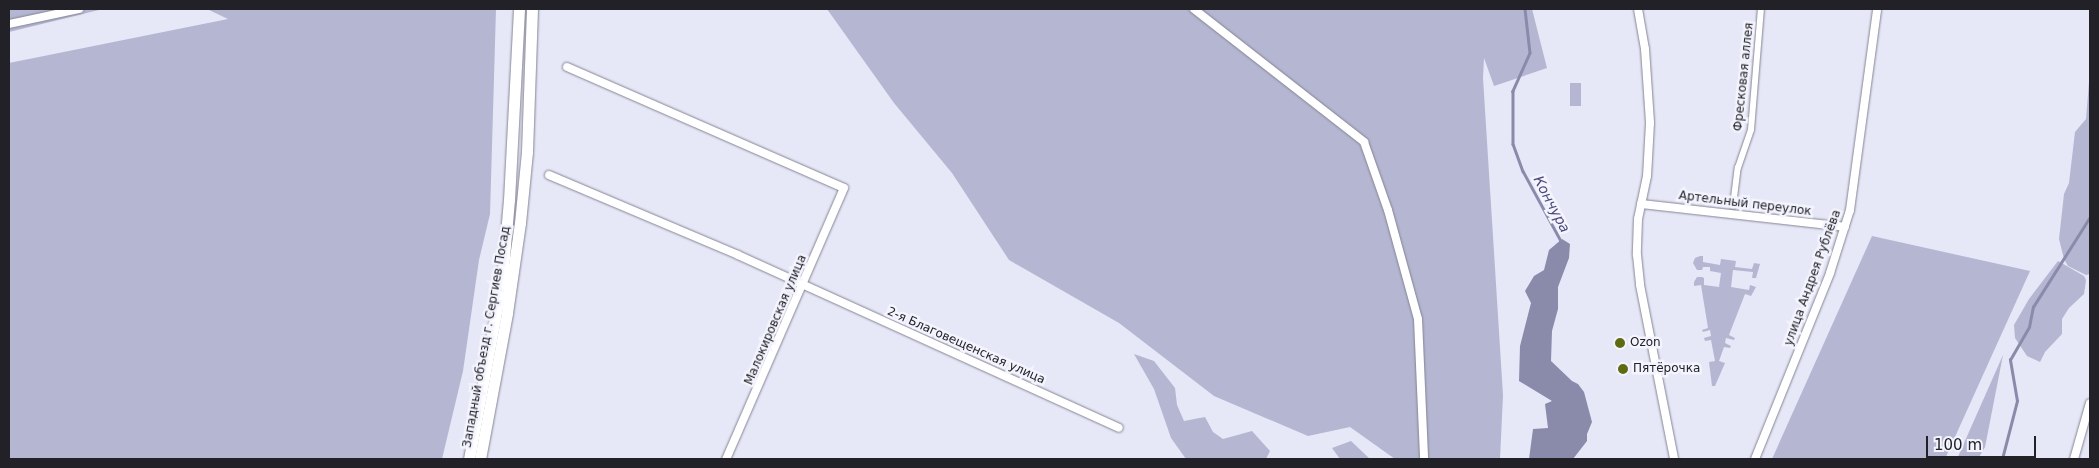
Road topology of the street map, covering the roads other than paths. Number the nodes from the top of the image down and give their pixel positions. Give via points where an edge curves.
1 (79, 9) edge
2 (519, 9) edge
3 (532, 9) edge
4 (1194, 9) edge
5 (1638, 9) edge
6 (1761, 9) edge
7 (1877, 9) edge
8 (9, 24) edge
9 (567, 67) dead end
10 (549, 174) dead end
11 (1641, 204) junction
12 (1733, 206) dead end
13 (1846, 227) junction
14 (802, 285) junction
15 (2090, 403) edge
16 (1119, 428) dead end
17 (469, 459) edge
18 (480, 459) edge
19 (726, 459) edge
20 (1424, 459) edge
21 (1674, 459) edge
22 (1755, 459) edge
23 (2074, 459) edge

1 - 8 street
2 - 17 main road, Западный объезд г. Сергиев Посад via 502,281
3 - 18 main road, Западный объезд г. Сергиев Посад via 527,152 520,223 508,313
4 - 20 street via 1364,142 1388,210 1418,319
5 - 11 street via 1650,123 1647,176
6 - 12 street, Фресковая аллея via 1751,130 1738,168
7 - 13 street, улица Андрея Рублёва
9 - 14 street, Малокировская улица via 844,188
10 - 14 street, 2-я Благовещенская улица
11 - 13 street, Артельный переулок
11 - 21 street via 1636,239 1640,285
13 - 22 street, улица Андрея Рублёва
14 - 16 street, 2-я Благовещенская улица
14 - 19 street, Малокировская улица
15 - 23 street

